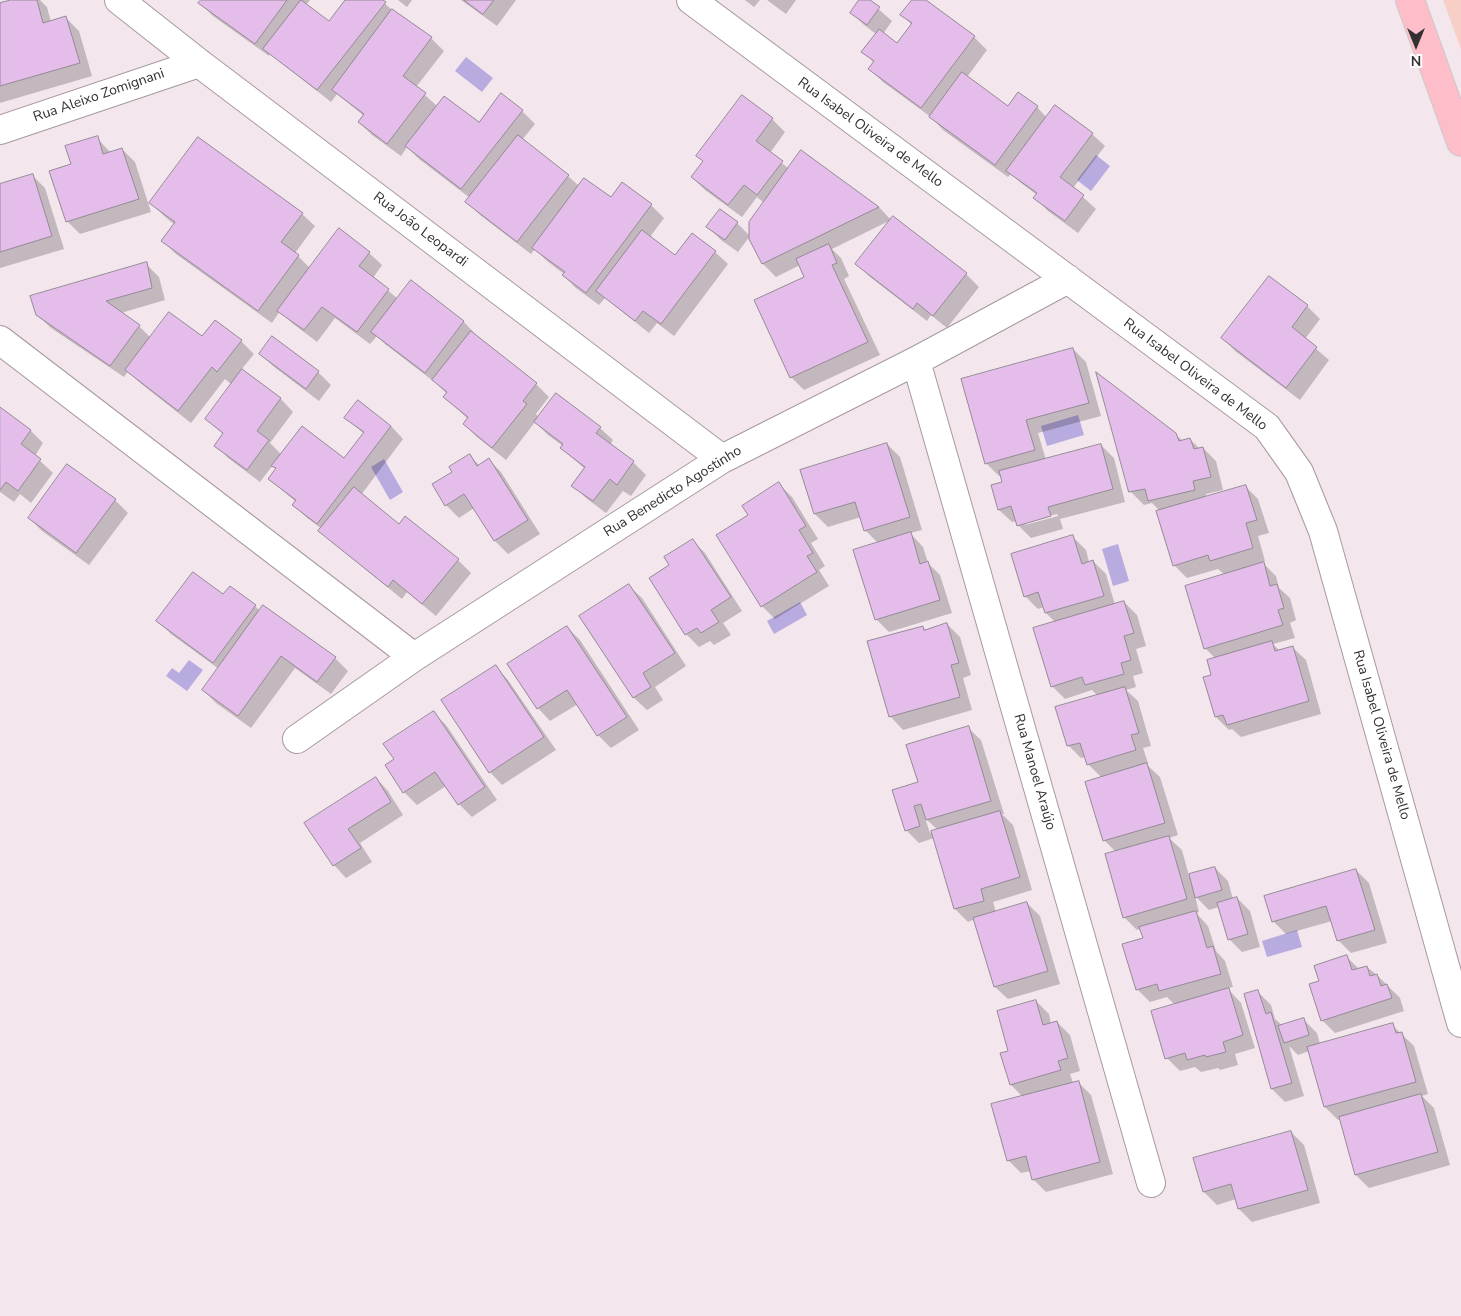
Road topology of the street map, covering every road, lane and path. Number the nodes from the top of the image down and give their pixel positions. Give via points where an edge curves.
1 (119, 0) edge
2 (690, 0) edge
3 (1410, 0) edge
4 (199, 63) junction
5 (0, 130) edge
6 (1461, 142) edge
7 (1068, 279) junction
8 (0, 340) edge
9 (916, 361) junction
10 (722, 459) junction
11 (414, 657) junction
12 (297, 740) dead end
13 (1461, 1023) edge
14 (1151, 1183) dead end

1 - 4 street, Rua João Leopardi
2 - 7 street, Rua Isabel Oliveira de Mello
3 - 6 main road
4 - 5 street, Rua Aleixo Zomignani
4 - 10 street, Rua João Leopardi
7 - 9 street, Rua Benedicto Agostinho
7 - 13 street, Rua Isabel Oliveira de Mello via 1266,426 1299,472 1323,531
8 - 11 street
9 - 10 street, Rua Benedicto Agostinho
9 - 14 street, Rua Manoel Araújo
10 - 11 street, Rua Benedicto Agostinho
11 - 12 street, Rua Benedicto Agostinho

